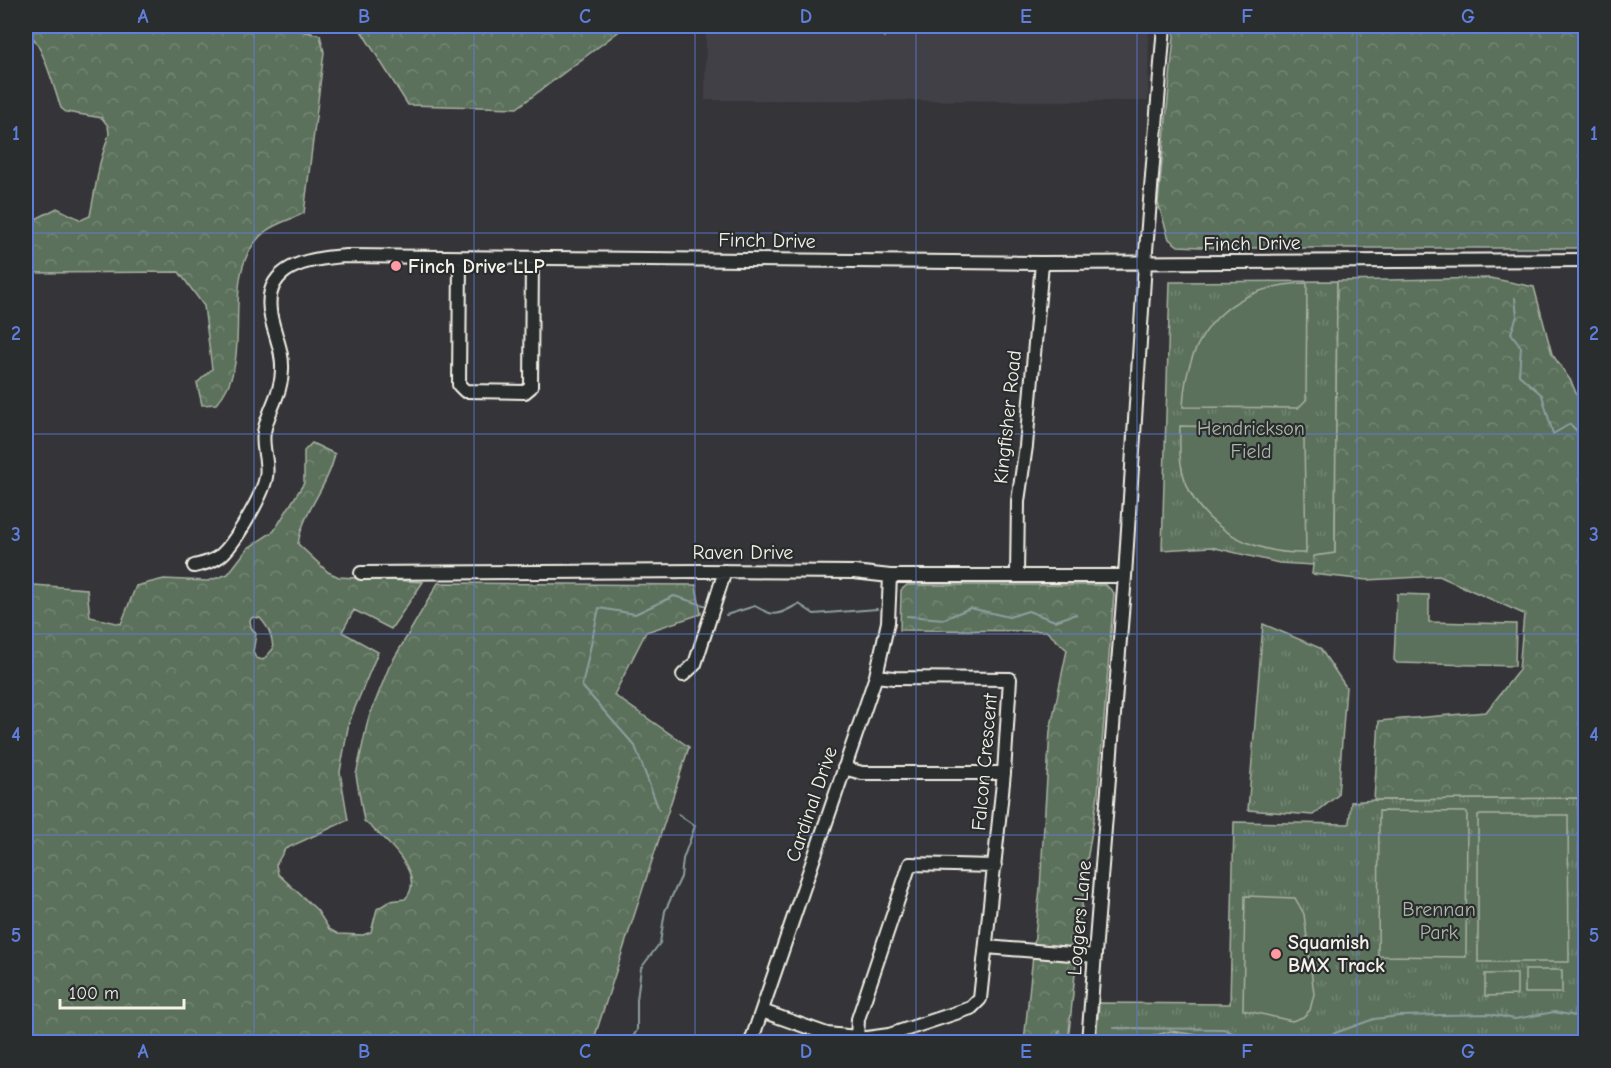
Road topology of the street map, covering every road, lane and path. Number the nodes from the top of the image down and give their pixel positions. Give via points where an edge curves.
1 (1164, 26) edge
2 (460, 258) junction
3 (532, 258) junction
4 (1586, 260) edge
5 (1042, 263) junction
6 (1145, 263) junction
7 (195, 566) dead end
8 (725, 571) junction
9 (361, 573) dead end
10 (1017, 575) junction
11 (890, 576) junction
12 (1125, 576) junction
13 (683, 675) dead end
14 (876, 676) junction
15 (844, 768) junction
16 (1004, 773) junction
17 (995, 866) junction
18 (987, 947) junction
19 (1095, 956) junction
20 (762, 1011) junction
21 (857, 1038) junction
22 (751, 1042) edge
23 (1088, 1042) edge

1 - 6 street, Loggers Lane
2 - 3 street, Finch Drive
2 - 3 street via 459,385 465,391 525,392 531,387
2 - 7 street, Finch Drive via 312,259 294,264 281,276 273,290 270,311 281,348 282,376 263,434 267,467 264,485 224,552 211,562
3 - 5 street, Finch Drive
4 - 6 street, Finch Drive
5 - 6 street, Finch Drive
5 - 10 street, Kingfisher Road via 1018,501
6 - 12 street, Loggers Lane
8 - 9 street, Raven Drive
8 - 11 street, Raven Drive
8 - 13 street via 695,664
10 - 11 street, Raven Drive
10 - 12 street, Raven Drive
11 - 14 street, Cardinal Drive via 888,622
12 - 19 street, Loggers Lane
14 - 15 street, Cardinal Drive
14 - 16 street, Falcon Crescent via 1010,679
15 - 16 street via 862,773
15 - 20 street, Cardinal Drive
16 - 17 street, Falcon Crescent
17 - 18 street, Falcon Crescent
17 - 21 street via 910,864 858,1019
18 - 19 street
18 - 21 street, Falcon Crescent via 982,993 976,1004 889,1035
19 - 23 street, Loggers Lane
20 - 21 street via 827,1034
20 - 22 street, Cardinal Drive

